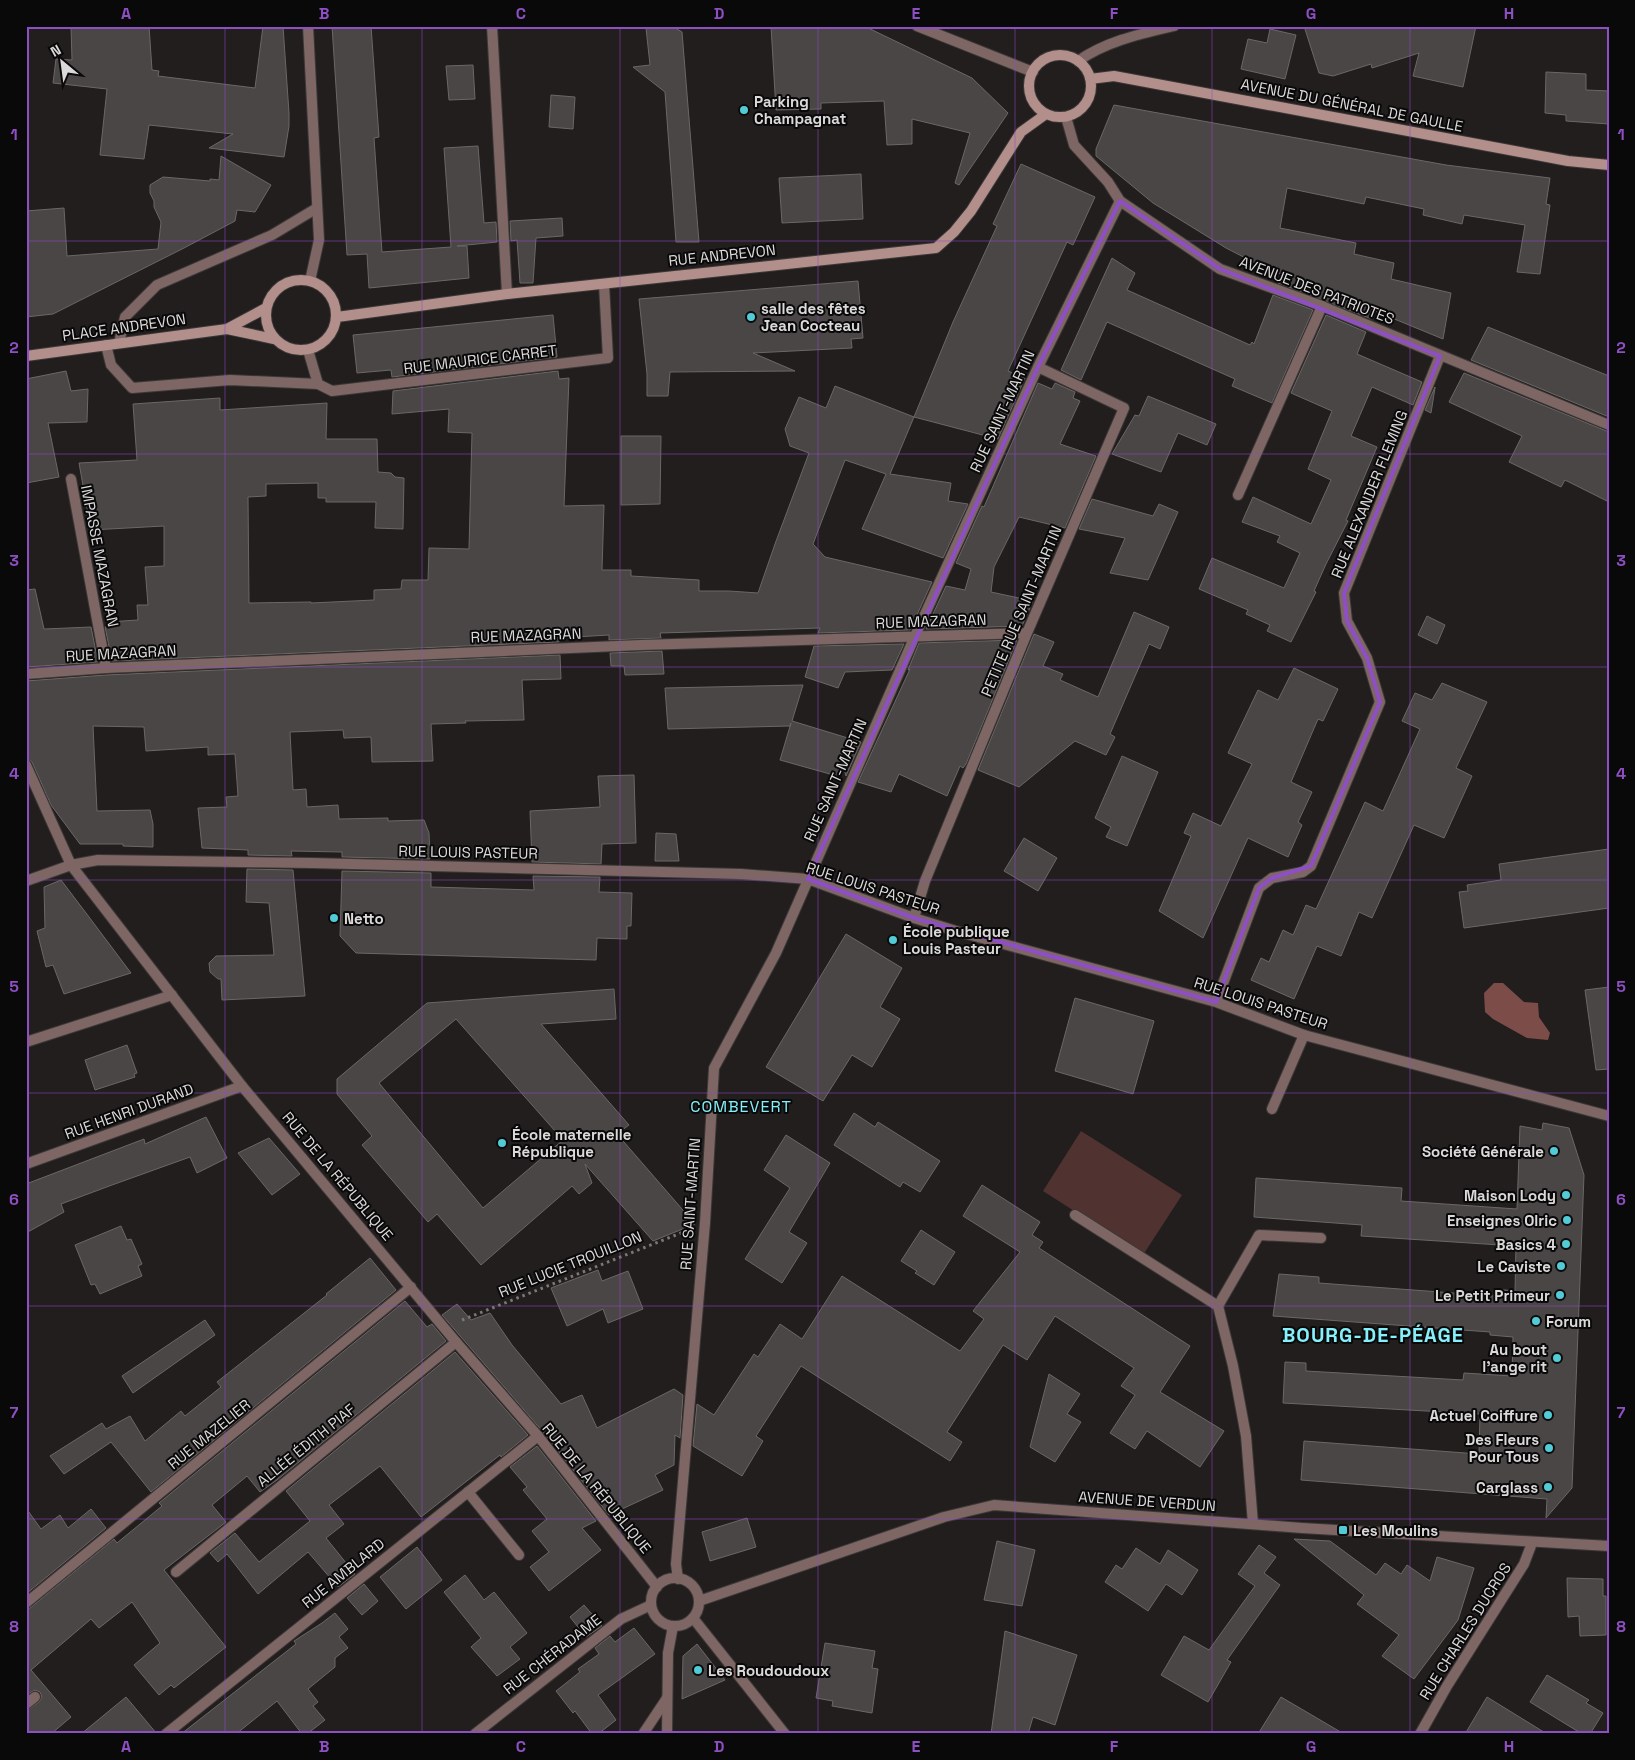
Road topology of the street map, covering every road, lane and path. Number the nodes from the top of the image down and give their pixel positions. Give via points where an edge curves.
1 (308, 26) edge
2 (492, 26) edge
3 (917, 26) edge
4 (1174, 26) edge
5 (1078, 61) junction
6 (1033, 72) junction
7 (1090, 79) junction
8 (1046, 114) junction
9 (1066, 117) junction
10 (1609, 165) edge
11 (1120, 201) junction
12 (317, 208) junction
13 (310, 281) junction
14 (604, 284) junction
15 (507, 294) junction
16 (1322, 306) junction
17 (266, 308) junction
18 (337, 317) junction
19 (227, 329) junction
20 (274, 339) junction
21 (119, 343) junction
22 (106, 345) junction
23 (308, 350) junction
24 (26, 356) edge
25 (1440, 356) junction
26 (1038, 367) junction
27 (318, 384) junction
28 (1609, 425) edge
29 (70, 480) dead end
30 (1238, 495) dead end
31 (1027, 633) junction
32 (916, 636) junction
33 (106, 668) junction
34 (26, 674) edge
35 (26, 765) edge
36 (71, 865) junction
37 (808, 879) junction
38 (26, 881) edge
39 (914, 918) junction
40 (172, 996) junction
41 (1216, 1002) junction
42 (1304, 1035) junction
43 (26, 1042) edge
44 (242, 1086) junction
45 (1272, 1108) dead end
46 (1609, 1116) edge
47 (26, 1164) edge
48 (1075, 1215) dead end
49 (704, 1223) junction
50 (1322, 1238) dead end
51 (411, 1287) junction
52 (1218, 1306) junction
53 (445, 1328) junction
54 (456, 1342) junction
55 (538, 1436) junction
56 (468, 1492) junction
57 (1253, 1524) junction
58 (1532, 1543) junction
59 (1609, 1546) edge
60 (519, 1555) dead end
61 (176, 1572) dead end
62 (678, 1579) junction
63 (657, 1586) junction
64 (699, 1601) junction
65 (26, 1603) edge
66 (651, 1605) junction
67 (693, 1618) junction
68 (673, 1626) junction
69 (35, 1697) dead end
70 (668, 1698) junction
71 (26, 1704) edge
72 (166, 1734) edge
73 (475, 1734) edge
74 (643, 1734) edge
75 (667, 1734) edge
76 (785, 1734) edge
77 (1420, 1734) edge

1 - 12 street
2 - 15 street
3 - 6 street
4 - 5 street via 1117,41
5 - 6 main road via 1053,57
5 - 7 main road
6 - 8 main road via 1030,91 1038,108
7 - 9 main road via 1089,99
7 - 10 main road, AVENUE DU GÉNÉRAL DE GAULLE via 1114,76 1568,161
8 - 9 main road
8 - 14 main road, RUE ANDREVON via 1021,132 971,211 936,248
9 - 11 street, AVENUE DES PATRIOTES via 1074,146 1108,182
11 - 16 street, AVENUE DES PATRIOTES via 1220,269
11 - 26 street, RUE SAINT-MARTIN
12 - 13 street via 319,240
12 - 21 street via 272,235 157,285 125,318
13 - 17 main road, PLACE ANDREVON via 287,282 274,293
13 - 18 main road via 330,294
14 - 15 main road, RUE ANDREVON
14 - 27 street, RUE MAURICE CARRET via 608,358 332,392
15 - 18 main road, RUE ANDREVON
16 - 25 street, AVENUE DES PATRIOTES
16 - 30 street
17 - 19 main road, PLACE ANDREVON
17 - 20 main road via 265,319
18 - 23 main road via 328,339
19 - 20 main road, PLACE ANDREVON
19 - 21 main road, PLACE ANDREVON
20 - 23 main road, PLACE ANDREVON via 290,349
21 - 22 main road, PLACE ANDREVON
22 - 24 main road, PLACE ANDREVON
22 - 27 street via 111,365 132,388 230,380
23 - 27 street
25 - 28 street, AVENUE DES PATRIOTES
25 - 41 street, RUE ALEXANDER FLEMING via 1344,593 1347,622 1367,658 1380,702 1311,866 1303,872 1272,878 1259,888
26 - 31 street, PETITE RUE SAINT-MARTIN via 1124,408
26 - 32 street, RUE SAINT-MARTIN
29 - 33 street, IMPASSE MAZAGRAN
31 - 32 street, RUE MAZAGRAN
31 - 39 street, PETITE RUE SAINT-MARTIN via 925,881
32 - 33 street, RUE MAZAGRAN
32 - 37 street, RUE SAINT-MARTIN
33 - 34 street, RUE MAZAGRAN
35 - 36 street, RUE DE LA RÉPUBLIQUE
36 - 37 street, RUE LOUIS PASTEUR via 98,860 312,863 741,874
36 - 38 street, RUE LOUIS PASTEUR
36 - 40 street, RUE DE LA RÉPUBLIQUE
37 - 39 street, RUE LOUIS PASTEUR
37 - 49 street, RUE SAINT-MARTIN via 776,953 714,1068
39 - 41 street, RUE LOUIS PASTEUR
40 - 43 street
40 - 44 street, RUE DE LA RÉPUBLIQUE
41 - 42 street, RUE LOUIS PASTEUR
42 - 45 street
42 - 46 street, RUE LOUIS PASTEUR
44 - 47 street, RUE HENRI DURAND
44 - 51 street, RUE DE LA RÉPUBLIQUE
48 - 52 street
49 - 53 path, RUE LUCIE TROUILLON
49 - 62 street, RUE SAINT-MARTIN via 676,1564
50 - 52 street via 1259,1235
51 - 53 street, RUE DE LA RÉPUBLIQUE
51 - 65 street, RUE MAZELIER
52 - 57 street via 1246,1436
53 - 54 street, RUE DE LA RÉPUBLIQUE
54 - 55 street, RUE DE LA RÉPUBLIQUE
54 - 61 street, ALLÉE ÉDITH PIAF
55 - 56 street, RUE AMBLARD
55 - 63 street, RUE DE LA RÉPUBLIQUE
56 - 60 street
56 - 72 street, RUE AMBLARD
57 - 58 street, AVENUE DE VERDUN
57 - 64 street, AVENUE DE VERDUN via 994,1505 944,1517
58 - 59 street, AVENUE DE VERDUN
58 - 77 street, RUE CHARLES DUCROS via 1524,1564
62 - 63 street
62 - 64 street via 692,1586
63 - 66 street
64 - 67 street
66 - 68 street via 655,1616
66 - 73 street, RUE CHÉRADAME via 621,1620
67 - 68 street
67 - 76 street
68 - 70 street via 668,1653
69 - 71 street
70 - 74 street
70 - 75 street

